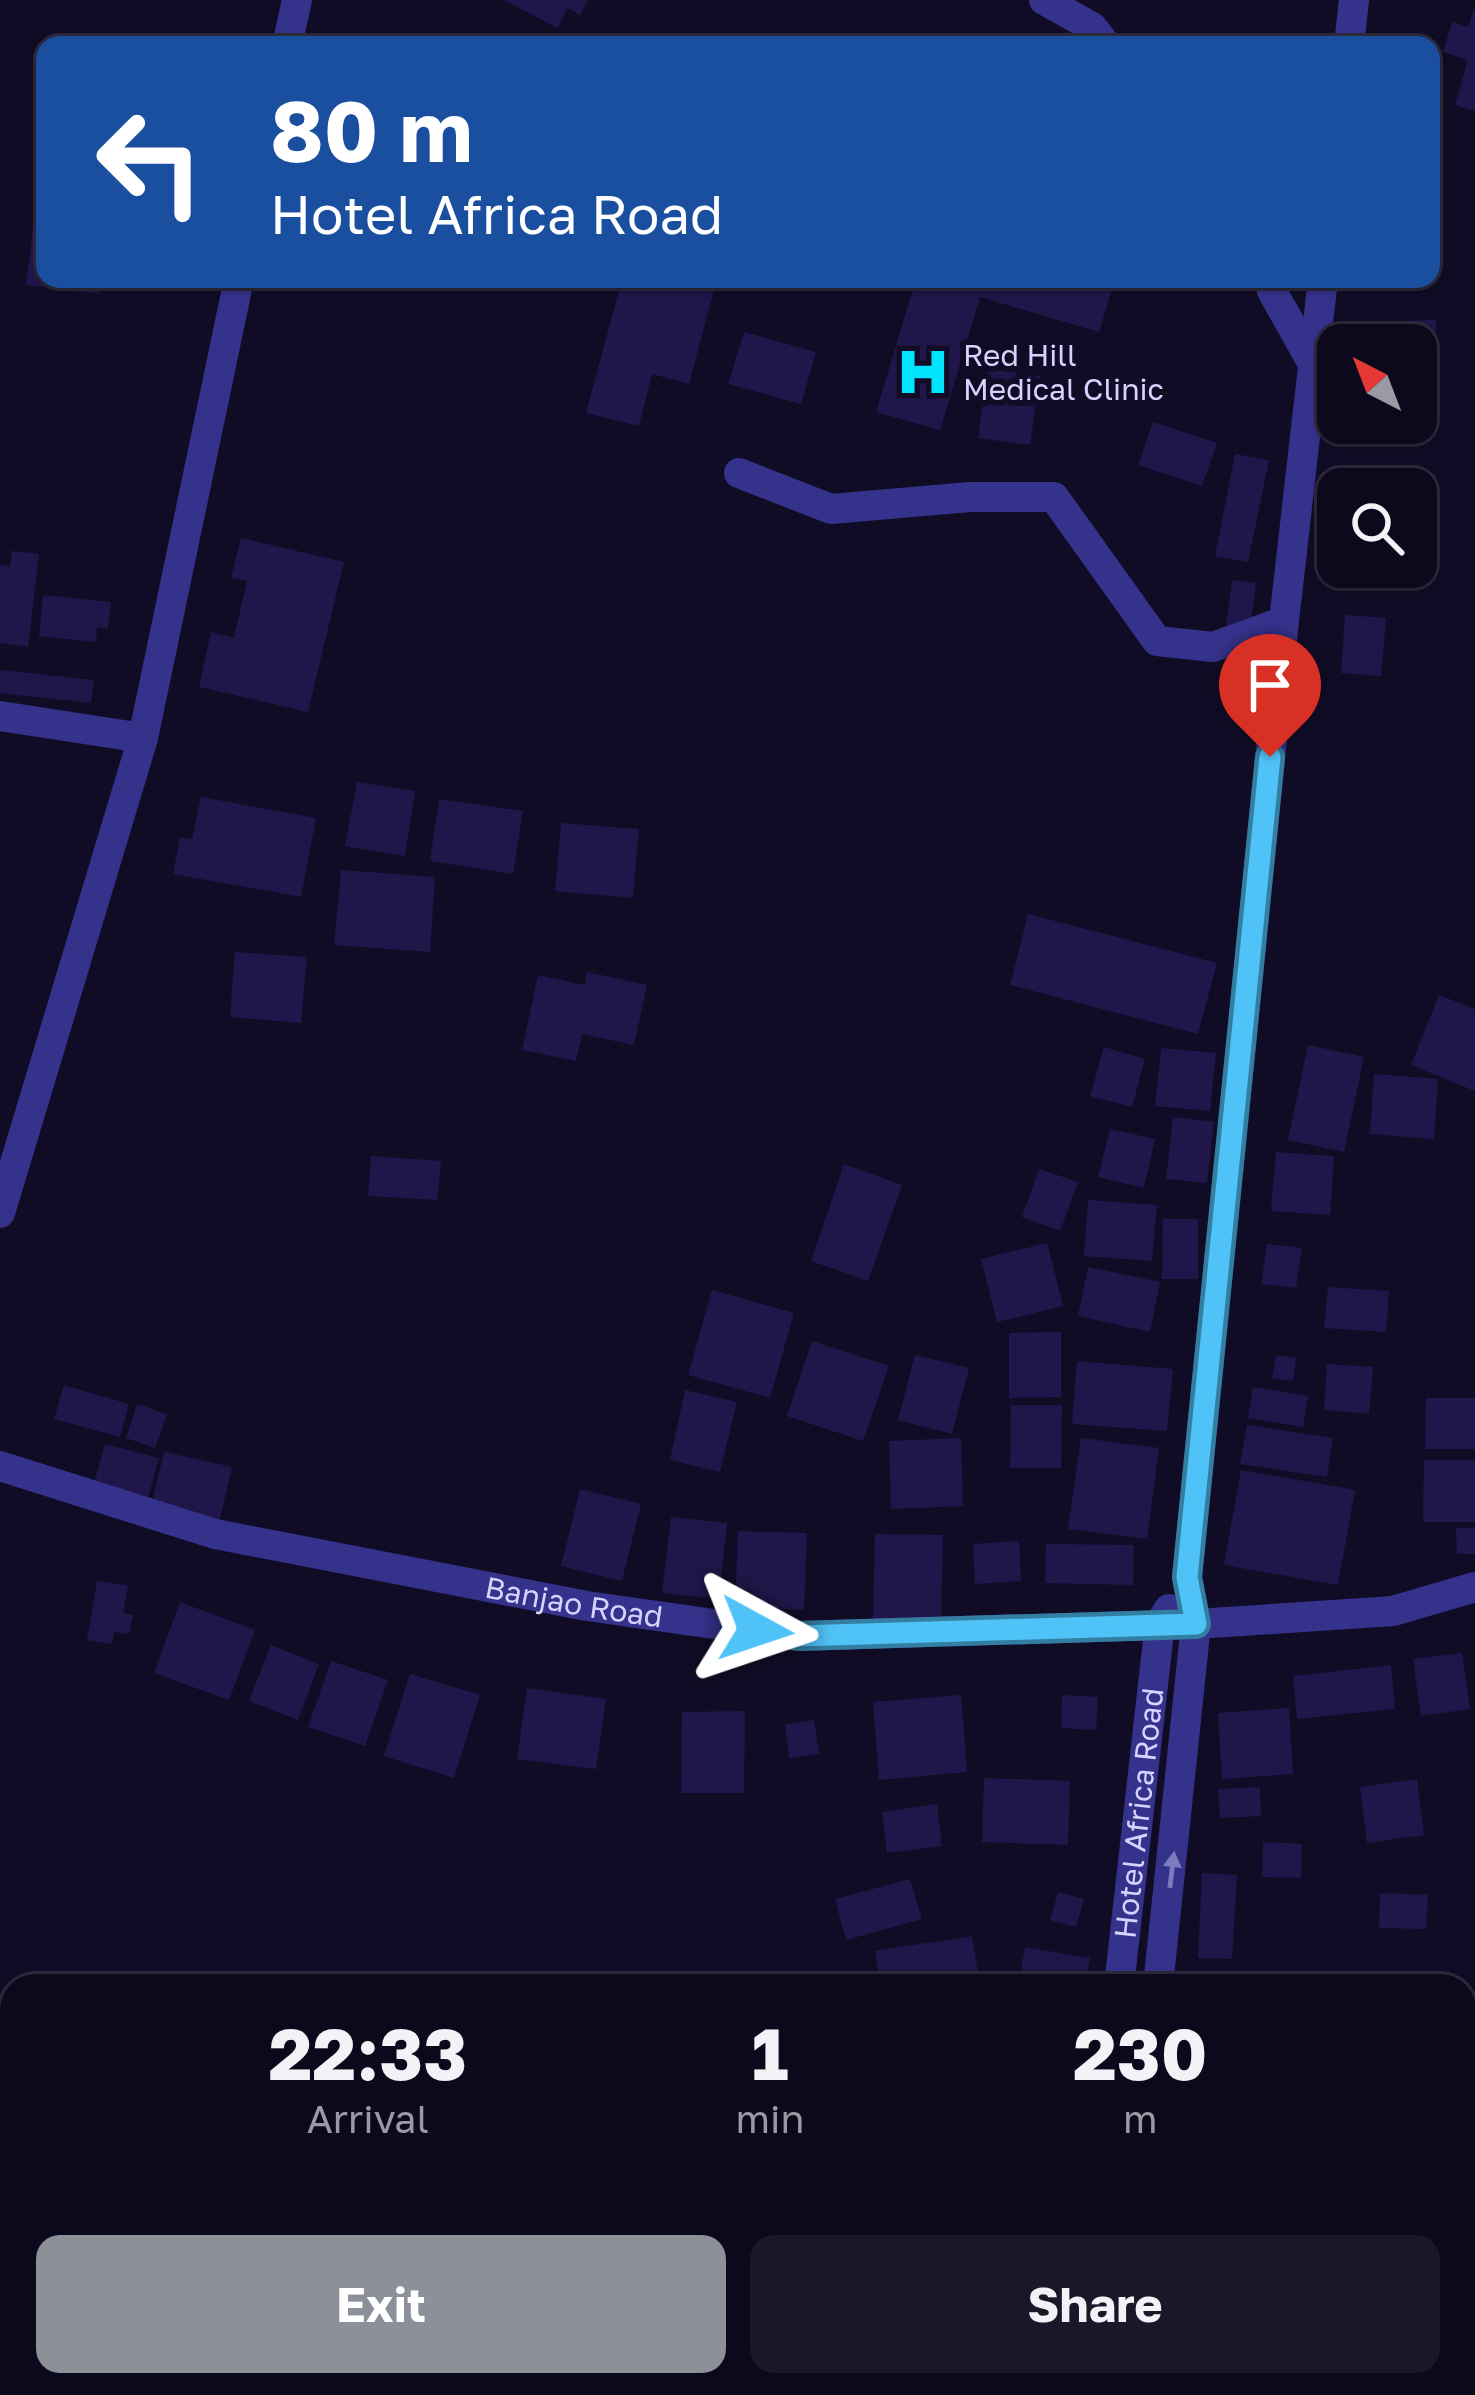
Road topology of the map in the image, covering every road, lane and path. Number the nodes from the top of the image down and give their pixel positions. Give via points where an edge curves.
1 (297, 0) edge
2 (1044, 0) edge
3 (1354, 0) edge
4 (289, 36) edge
5 (1099, 36) edge
6 (1350, 36) edge
7 (237, 288) edge
8 (1272, 288) edge
9 (1322, 288) edge
10 (1313, 364) junction
11 (739, 473) dead end
12 (1284, 620) junction
13 (0, 716) edge
14 (143, 738) junction
15 (0, 1213) edge
16 (0, 1466) edge
17 (1187, 1577) junction
18 (1475, 1587) edge
19 (1160, 1623) junction
20 (1196, 1624) junction
21 (1120, 1974) edge
22 (1159, 1974) edge

1 - 4 street
2 - 5 street
3 - 6 street
7 - 14 street
8 - 10 street
9 - 10 street, Hotel Africa Road
10 - 12 street, Hotel Africa Road
11 - 12 street via 831,509 1054,496 1157,641 1213,647
12 - 17 street, Hotel Africa Road
13 - 14 street
14 - 15 street
16 - 19 street, Banjao Road via 215,1534 587,1606 798,1636
17 - 19 street, Hotel Africa Road
17 - 20 street, Hotel Africa Road
18 - 20 street, Banjao Road via 1393,1611
19 - 20 street, Banjao Road
19 - 21 street, Hotel Africa Road
22 -> 20 street, Hotel Africa Road

